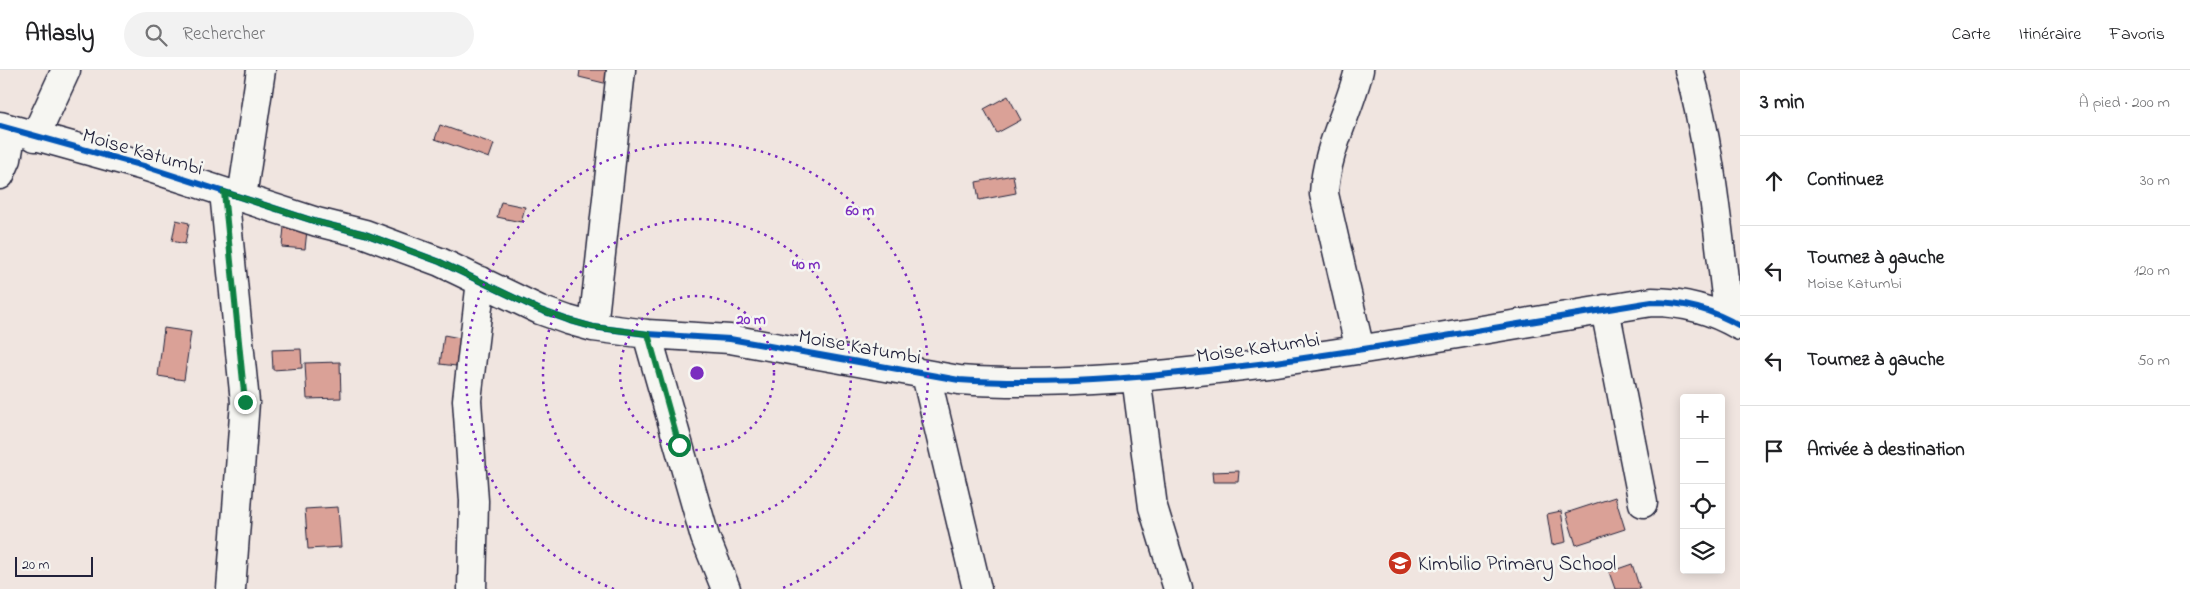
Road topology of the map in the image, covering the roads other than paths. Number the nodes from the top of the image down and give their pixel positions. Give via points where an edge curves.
1 (66, 70) edge
2 (261, 70) edge
3 (621, 70) edge
4 (1359, 70) edge
5 (1689, 70) edge
6 (16, 131) edge
7 (0, 175) edge
8 (233, 194) junction
9 (481, 281) junction
10 (1605, 309) junction
11 (1734, 323) edge
12 (593, 327) junction
13 (648, 334) junction
14 (1360, 350) junction
15 (926, 375) junction
16 (1136, 378) junction
17 (1643, 504) dead end
18 (231, 589) edge
19 (472, 589) edge
20 (726, 589) edge
21 (976, 589) edge
22 (1178, 589) edge

1 - 6 street
2 - 8 street
3 - 12 street
4 - 14 street via 1335,135 1324,177 1324,194
5 - 11 street via 1698,100
6 - 7 street
6 - 8 street, Moise Katumbi
8 - 9 street, Moise Katumbi via 365,234
8 - 18 street via 245,402
9 - 12 street, Moise Katumbi via 540,310
9 - 19 street via 467,400 474,501
10 - 11 street, Moise Katumbi via 1674,302 1695,306
10 - 14 street, Moise Katumbi
10 - 17 street
12 - 13 street, Moise Katumbi
13 - 15 street, Moise Katumbi via 730,339
13 - 20 street via 705,537
14 - 16 street, Moise Katumbi
15 - 16 street, Moise Katumbi via 983,381
15 - 21 street
16 - 22 street via 1153,506

